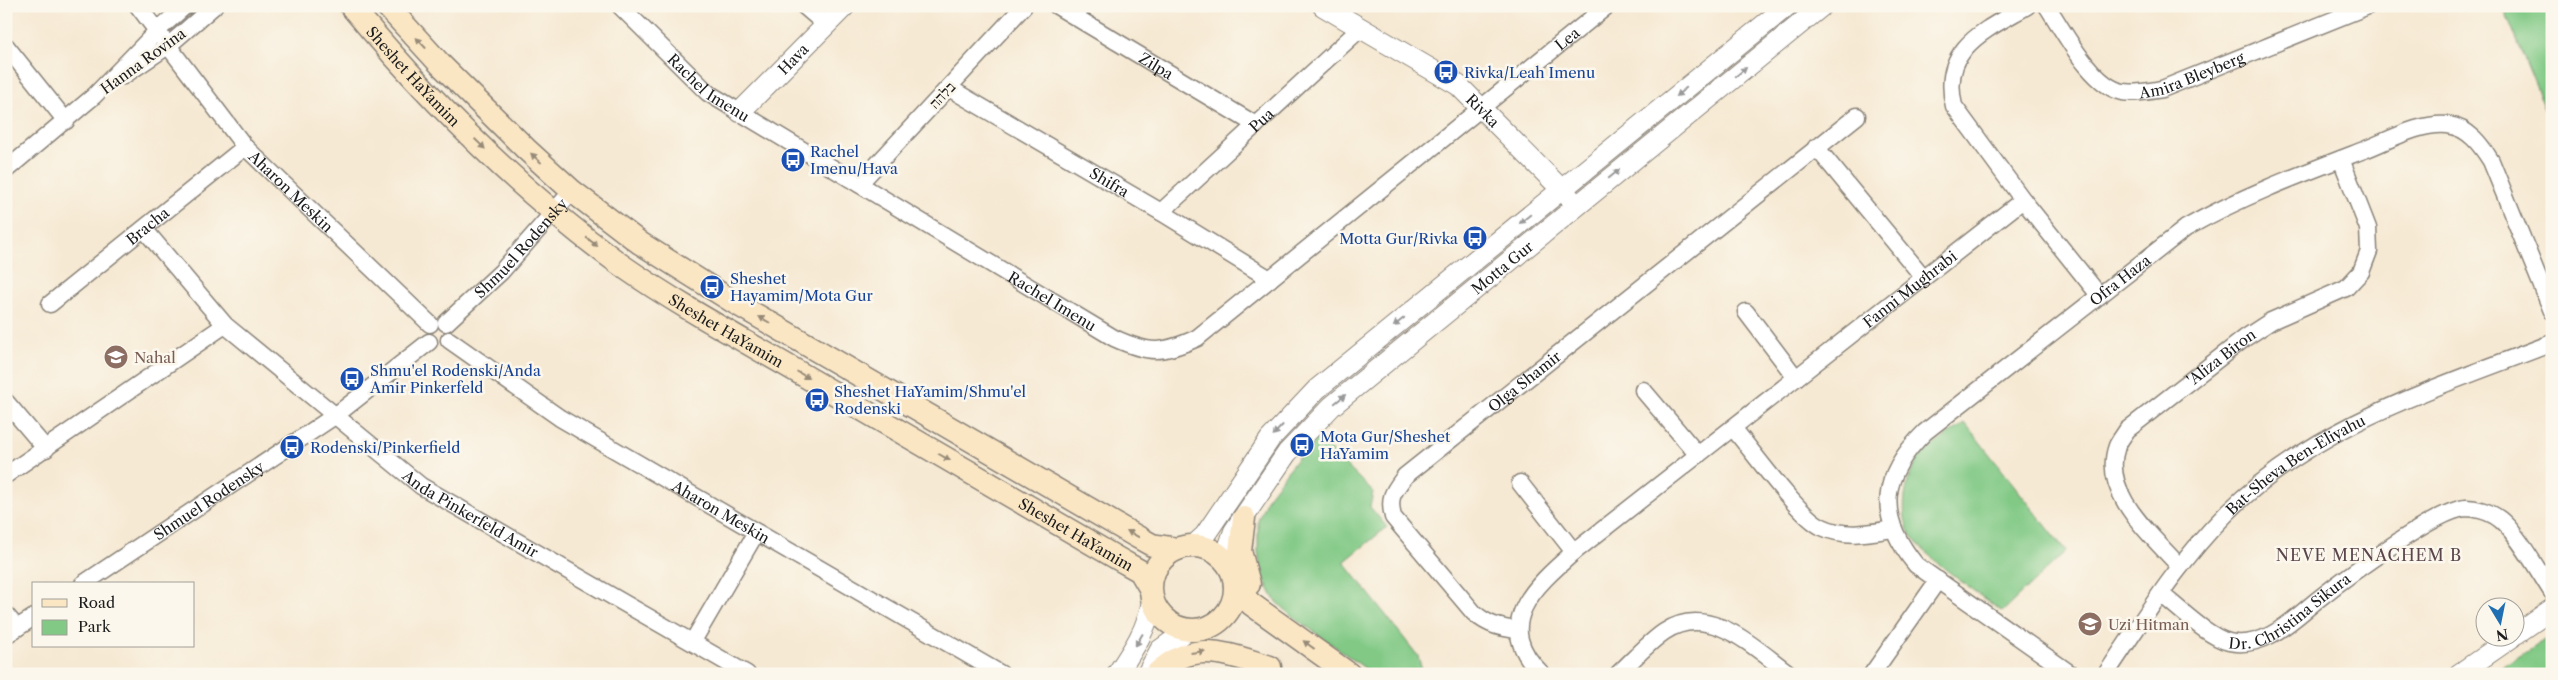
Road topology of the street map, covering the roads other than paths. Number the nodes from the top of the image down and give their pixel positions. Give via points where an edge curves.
1 (138, 6) edge
2 (185, 6) edge
3 (214, 6) edge
4 (351, 6) edge
5 (387, 6) edge
6 (620, 6) edge
7 (804, 6) edge
8 (845, 6) edge
9 (1024, 6) edge
10 (1057, 6) edge
11 (1323, 6) edge
12 (1787, 6) edge
13 (1822, 6) edge
14 (2027, 6) edge
15 (2046, 6) edge
16 (2368, 6) edge
17 (1600, 8) edge
18 (826, 26) junction
19 (1361, 28) junction
20 (158, 30) junction
21 (169, 45) junction
22 (6, 46) edge
23 (949, 88) junction
24 (94, 96) junction
25 (1482, 109) junction
26 (740, 112) junction
27 (1857, 116) dead end
28 (66, 121) junction
29 (1256, 125) junction
30 (245, 147) junction
31 (1816, 147) junction
32 (2341, 158) junction
33 (6, 170) edge
34 (860, 184) junction
35 (1562, 188) junction
36 (572, 190) junction
37 (2024, 200) junction
38 (1576, 205) junction
39 (554, 212) junction
40 (1161, 212) junction
41 (144, 228) junction
42 (1924, 278) junction
43 (1270, 279) junction
44 (2099, 295) junction
45 (50, 304) dead end
46 (2552, 311) edge
47 (1746, 312) dead end
48 (438, 324) junction
49 (225, 325) junction
50 (449, 340) junction
51 (429, 342) junction
52 (2552, 343) edge
53 (1796, 378) junction
54 (1643, 390) dead end
55 (6, 402) edge
56 (336, 415) junction
57 (1733, 428) junction
58 (46, 449) junction
59 (1698, 455) junction
60 (6, 475) edge
61 (1520, 483) dead end
62 (1244, 518) junction
63 (1893, 528) junction
64 (756, 533) junction
65 (1186, 547) junction
66 (1574, 552) junction
67 (2180, 567) junction
68 (1232, 576) junction
69 (1938, 580) junction
70 (86, 582) edge
71 (2552, 592) edge
72 (2161, 594) junction
73 (1151, 595) junction
74 (2552, 609) edge
75 (6, 615) edge
76 (1268, 616) junction
77 (32, 618) edge
78 (2526, 627) edge
79 (1197, 629) junction
80 (1518, 630) junction
81 (12, 632) edge
82 (692, 641) junction
83 (2497, 648) edge
84 (2046, 667) edge
85 (1275, 670) edge
86 (747, 674) edge
87 (1001, 674) edge
88 (1117, 674) edge
89 (1147, 674) edge
90 (1156, 674) edge
91 (1348, 674) edge
92 (1542, 674) edge
93 (1618, 674) edge
94 (1790, 674) edge
95 (1872, 674) edge
96 (2071, 674) edge
97 (2106, 674) edge
98 (2459, 674) edge

1 - 20 street, Aharon Meskin
2 - 20 street, Hanna Rovina
3 - 21 street, Hanna Rovina
4 -> 39 main road, Sheshet HaYamim via 461,126
36 -> 5 main road, Sheshet HaYamim via 481,106
6 - 26 street, Rachel Imenu via 708,93
7 - 18 street
8 - 18 street, Hava
9 - 23 street, בלהה
10 - 29 street, Zilpa
11 - 19 street, Rivka
12 -> 35 street, Motta Gur
38 -> 13 street, Motta Gur
14 - 37 street via 1981,33 1961,51 1952,70 1950,89 1954,106 1966,126
15 - 16 street, Amira Bleyberg via 2094,74 2121,92 2139,93 2162,89
17 - 25 street, Lea
18 - 26 street, Hava
19 - 25 street, Rivka via 1458,85
19 - 29 street, Pua
20 - 21 street, Aharon Meskin
20 - 24 street, Hanna Rovina
21 - 24 street, Hanna Rovina
21 - 30 street, Aharon Meskin
22 - 28 street
23 - 34 street, בלהה
23 - 40 street, Shifra
24 - 28 street, Hanna Rovina
25 - 35 street, Rivka
25 - 43 street, Rachel Imenu
26 - 34 street, Rachel Imenu
27 - 31 street, Olga Shamir
28 - 33 street, Hanna Rovina
29 - 40 street, Pua
30 - 41 street, Bracha
30 - 48 street, Aharon Meskin
31 - 42 street
31 - 80 street, Olga Shamir via 1404,476 1393,490 1389,504 1393,517 1474,613 1498,628
32 - 44 street, Ofra Haza via 2217,210 2186,228
32 - 46 street, Ofra Haza via 2432,126 2449,125 2478,141 2491,161
32 - 67 street, 'Aliza Biron via 2368,228 2369,251 2361,272 2346,288 2271,322 2245,338 2127,430 2117,446 2115,481 2121,499
34 - 43 street, Rachel Imenu via 1114,338 1153,352 1174,349 1197,338
35 - 38 street, Rivka
35 -> 65 street, Motta Gur via 1317,389 1270,439 1205,535
36 - 39 street, Shmuel Rodensky
65 -> 36 main road, Sheshet HaYamim via 1152,545 1134,535 732,301 640,243
37 - 42 street, Fanni Mughrabi
37 - 44 street
62 -> 38 street, Motta Gur via 1287,453 1332,406
39 - 48 street, Shmuel Rodensky via 501,272
39 -> 73 main road, Sheshet HaYamim via 649,283 1140,571
40 - 43 street, Shifra
41 - 45 street, Bracha
41 - 49 street, Anda Pinkerfeld Amir
42 - 53 street, Fanni Mughrabi
44 - 63 street, Ofra Haza via 1906,450 1889,489 1888,506
47 - 53 street
48 - 50 street via 450,330
48 - 51 street via 426,330
49 - 56 street, Anda Pinkerfeld Amir
49 - 58 street
50 - 51 street via 439,345
50 - 64 street, Aharon Meskin via 560,418
51 - 56 street, Shmuel Rodensky
52 - 67 street, Bat-Sheva Ben-Eliyahu via 2372,413 2309,448 2227,513
53 - 57 street, Fanni Mughrabi
54 - 59 street
55 - 58 street
56 - 70 street, Shmuel Rodensky
56 - 82 street, Anda Pinkerfeld Amir via 421,486
57 - 59 street, Fanni Mughrabi
57 - 63 street via 1802,512 1820,527 1842,534
58 - 60 street
59 - 66 street, Fanni Mughrabi
61 - 66 street
62 - 68 street, Motta Gur via 1234,532 1227,552
62 - 76 main road via 1240,551 1242,564 1254,596
63 - 69 street, Ofra Haza via 1903,549 1916,565
64 - 82 street
64 - 87 street, Aharon Meskin
65 - 68 main road via 1207,548 1219,555
65 - 73 main road via 1167,555 1158,564 1152,575
66 - 80 street, Fanni Mughrabi via 1525,602
67 - 72 street, Bat-Sheva Ben-Eliyahu
68 - 76 main road via 1251,604
68 - 79 main road via 1234,600 1228,612 1218,622
69 - 84 street, Ofra Haza
69 - 95 street
71 - 72 street, Dr. Christina Sikura via 2499,518 2466,508 2432,520 2336,585 2286,625 2257,640 2228,642 2215,636
72 - 97 street, Bat-Sheva Ben-Eliyahu
73 - 79 main road via 1166,621
73 -> 88 street via 1149,620
74 - 78 street
75 - 81 street
91 -> 76 main road
77 - 81 street
79 - 85 main road via 1229,638
79 - 89 street via 1160,650
80 - 92 street, Fanni Mughrabi via 1529,662
82 - 86 street, Anda Pinkerfeld Amir
83 - 98 street
84 - 96 street, Ofra Haza
90 -> 85 main road via 1180,656 1215,650
93 - 94 street via 1664,632 1680,624 1697,621 1715,624 1733,634

